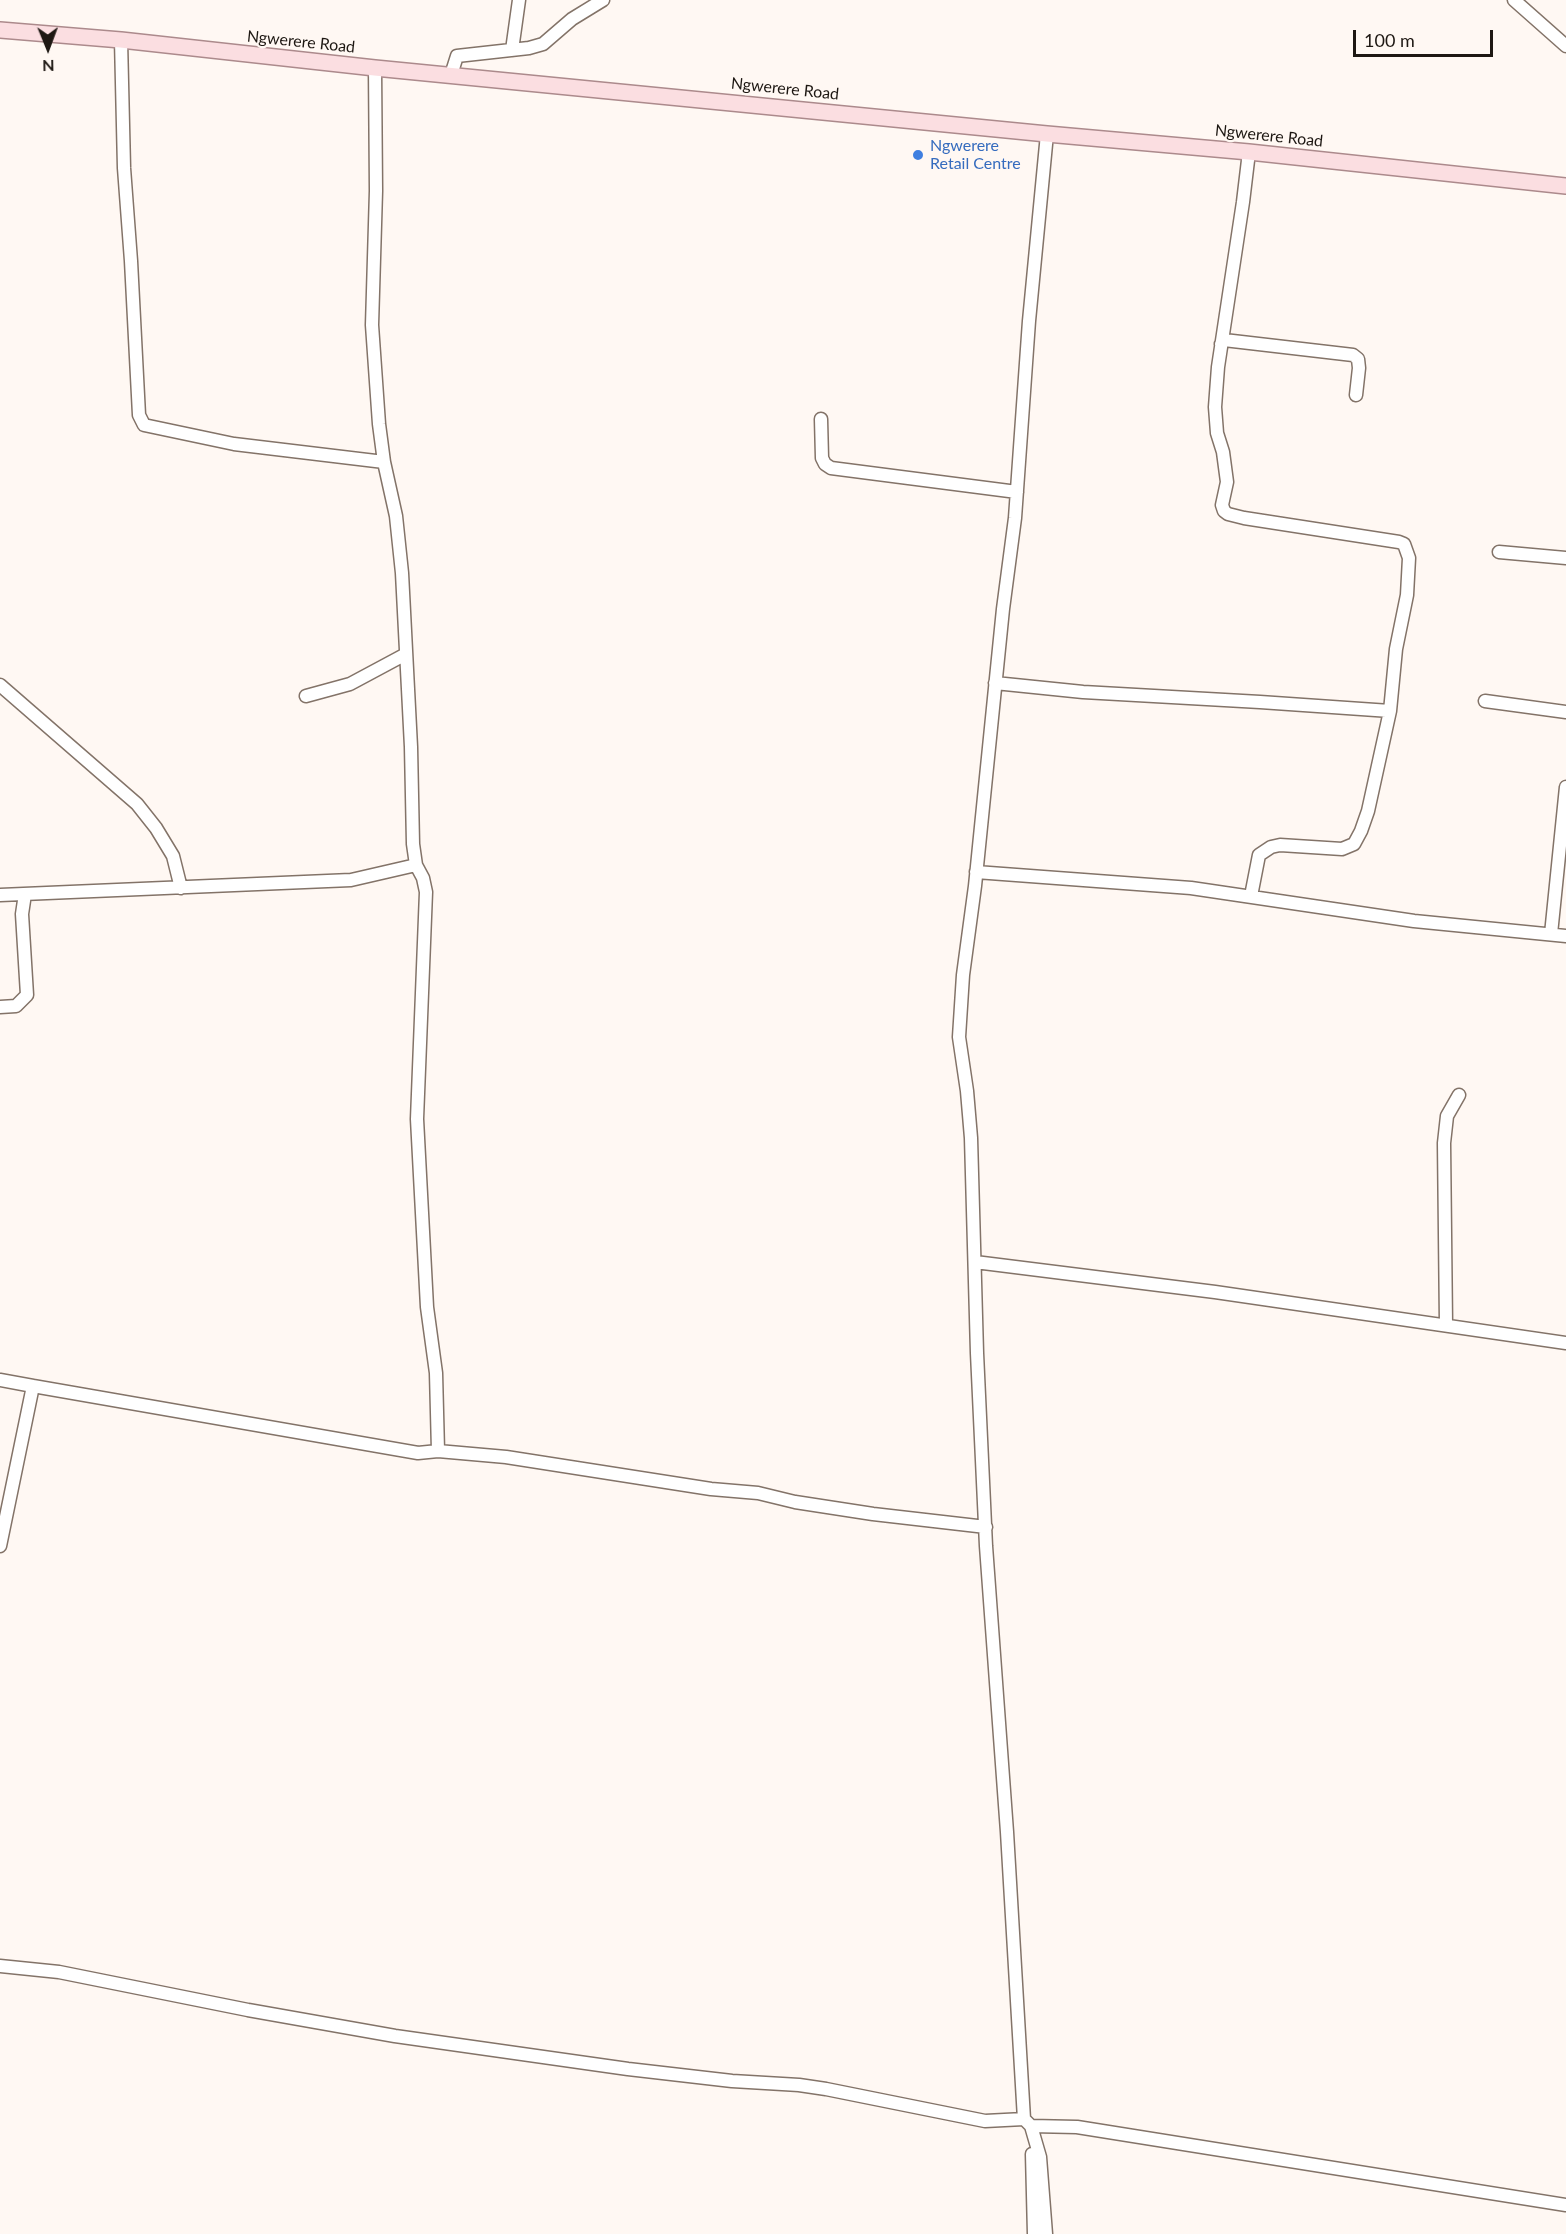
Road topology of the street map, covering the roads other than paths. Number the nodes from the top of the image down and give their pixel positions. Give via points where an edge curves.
1 (519, 0) edge
2 (603, 0) edge
3 (1514, 0) edge
4 (0, 30) edge
5 (122, 40) junction
6 (1566, 46) edge
7 (512, 50) junction
8 (375, 68) junction
9 (452, 75) junction
10 (1047, 134) junction
11 (1249, 152) junction
12 (1566, 186) edge
13 (1221, 344) junction
14 (1356, 395) dead end
15 (821, 420) dead end
16 (384, 462) junction
17 (1017, 492) junction
18 (1499, 552) dead end
19 (1566, 558) edge
20 (406, 654) junction
21 (995, 683) junction
22 (0, 685) edge
23 (306, 696) dead end
24 (1485, 701) dead end
25 (1390, 711) junction
26 (1566, 712) edge
27 (1566, 787) edge
28 (416, 865) junction
29 (976, 872) junction
30 (181, 888) junction
31 (25, 894) junction
32 (0, 895) edge
33 (1251, 896) junction
34 (1551, 934) junction
35 (1566, 936) edge
36 (0, 1008) edge
37 (1459, 1095) dead end
38 (975, 1262) junction
39 (1446, 1325) junction
40 (1566, 1343) edge
41 (0, 1380) edge
42 (33, 1386) junction
43 (438, 1451) junction
44 (986, 1527) junction
45 (0, 1546) edge
46 (0, 1966) edge
47 (1028, 2122) junction
48 (1566, 2205) edge
49 (1034, 2234) edge
50 (1046, 2234) edge

1 - 7 street
2 - 7 street via 572,19 543,44
3 - 6 street
4 - 5 main road, Ngwerere Road
5 - 8 main road, Ngwerere Road
5 - 16 street via 124,168 139,415 144,424 234,444
7 - 9 street via 457,56
8 - 9 main road, Ngwerere Road
8 - 16 street via 372,325
9 - 10 main road, Ngwerere Road
10 - 11 main road, Ngwerere Road
10 - 17 street
11 - 12 main road, Ngwerere Road
11 - 13 street
13 - 14 street via 1224,340 1353,355 1359,368
13 - 25 street via 1215,407 1227,482 1224,511 1244,518 1404,544 1409,558 1407,595
15 - 17 street via 822,458 831,468
16 - 20 street via 399,542
17 - 21 street
18 - 19 street
20 - 23 street via 350,684
20 - 28 street via 412,844
21 - 25 street
21 - 29 street
22 - 30 street via 137,804 173,856
24 - 26 street
25 - 33 street via 1368,811 1354,844 1342,849 1270,847 1259,855
27 - 34 street
28 - 30 street via 351,880
28 - 43 street via 426,892 417,1119
29 - 33 street
29 - 38 street via 959,1037 971,1138
30 - 31 street
31 - 32 street
31 - 36 street via 22,914 27,995 16,1006
33 - 34 street via 1414,921
34 - 35 street
37 - 39 street via 1447,1116 1444,1143
38 - 39 street
38 - 44 street
39 - 40 street
41 - 42 street
42 - 43 street via 370,1446 418,1453
42 - 45 street
43 - 44 street via 506,1457 862,1512
44 - 47 street
46 - 47 street via 122,1983 395,2036 732,2081 799,2085 985,2121
47 - 48 street
47 - 49 street
47 - 50 street via 1040,2157

